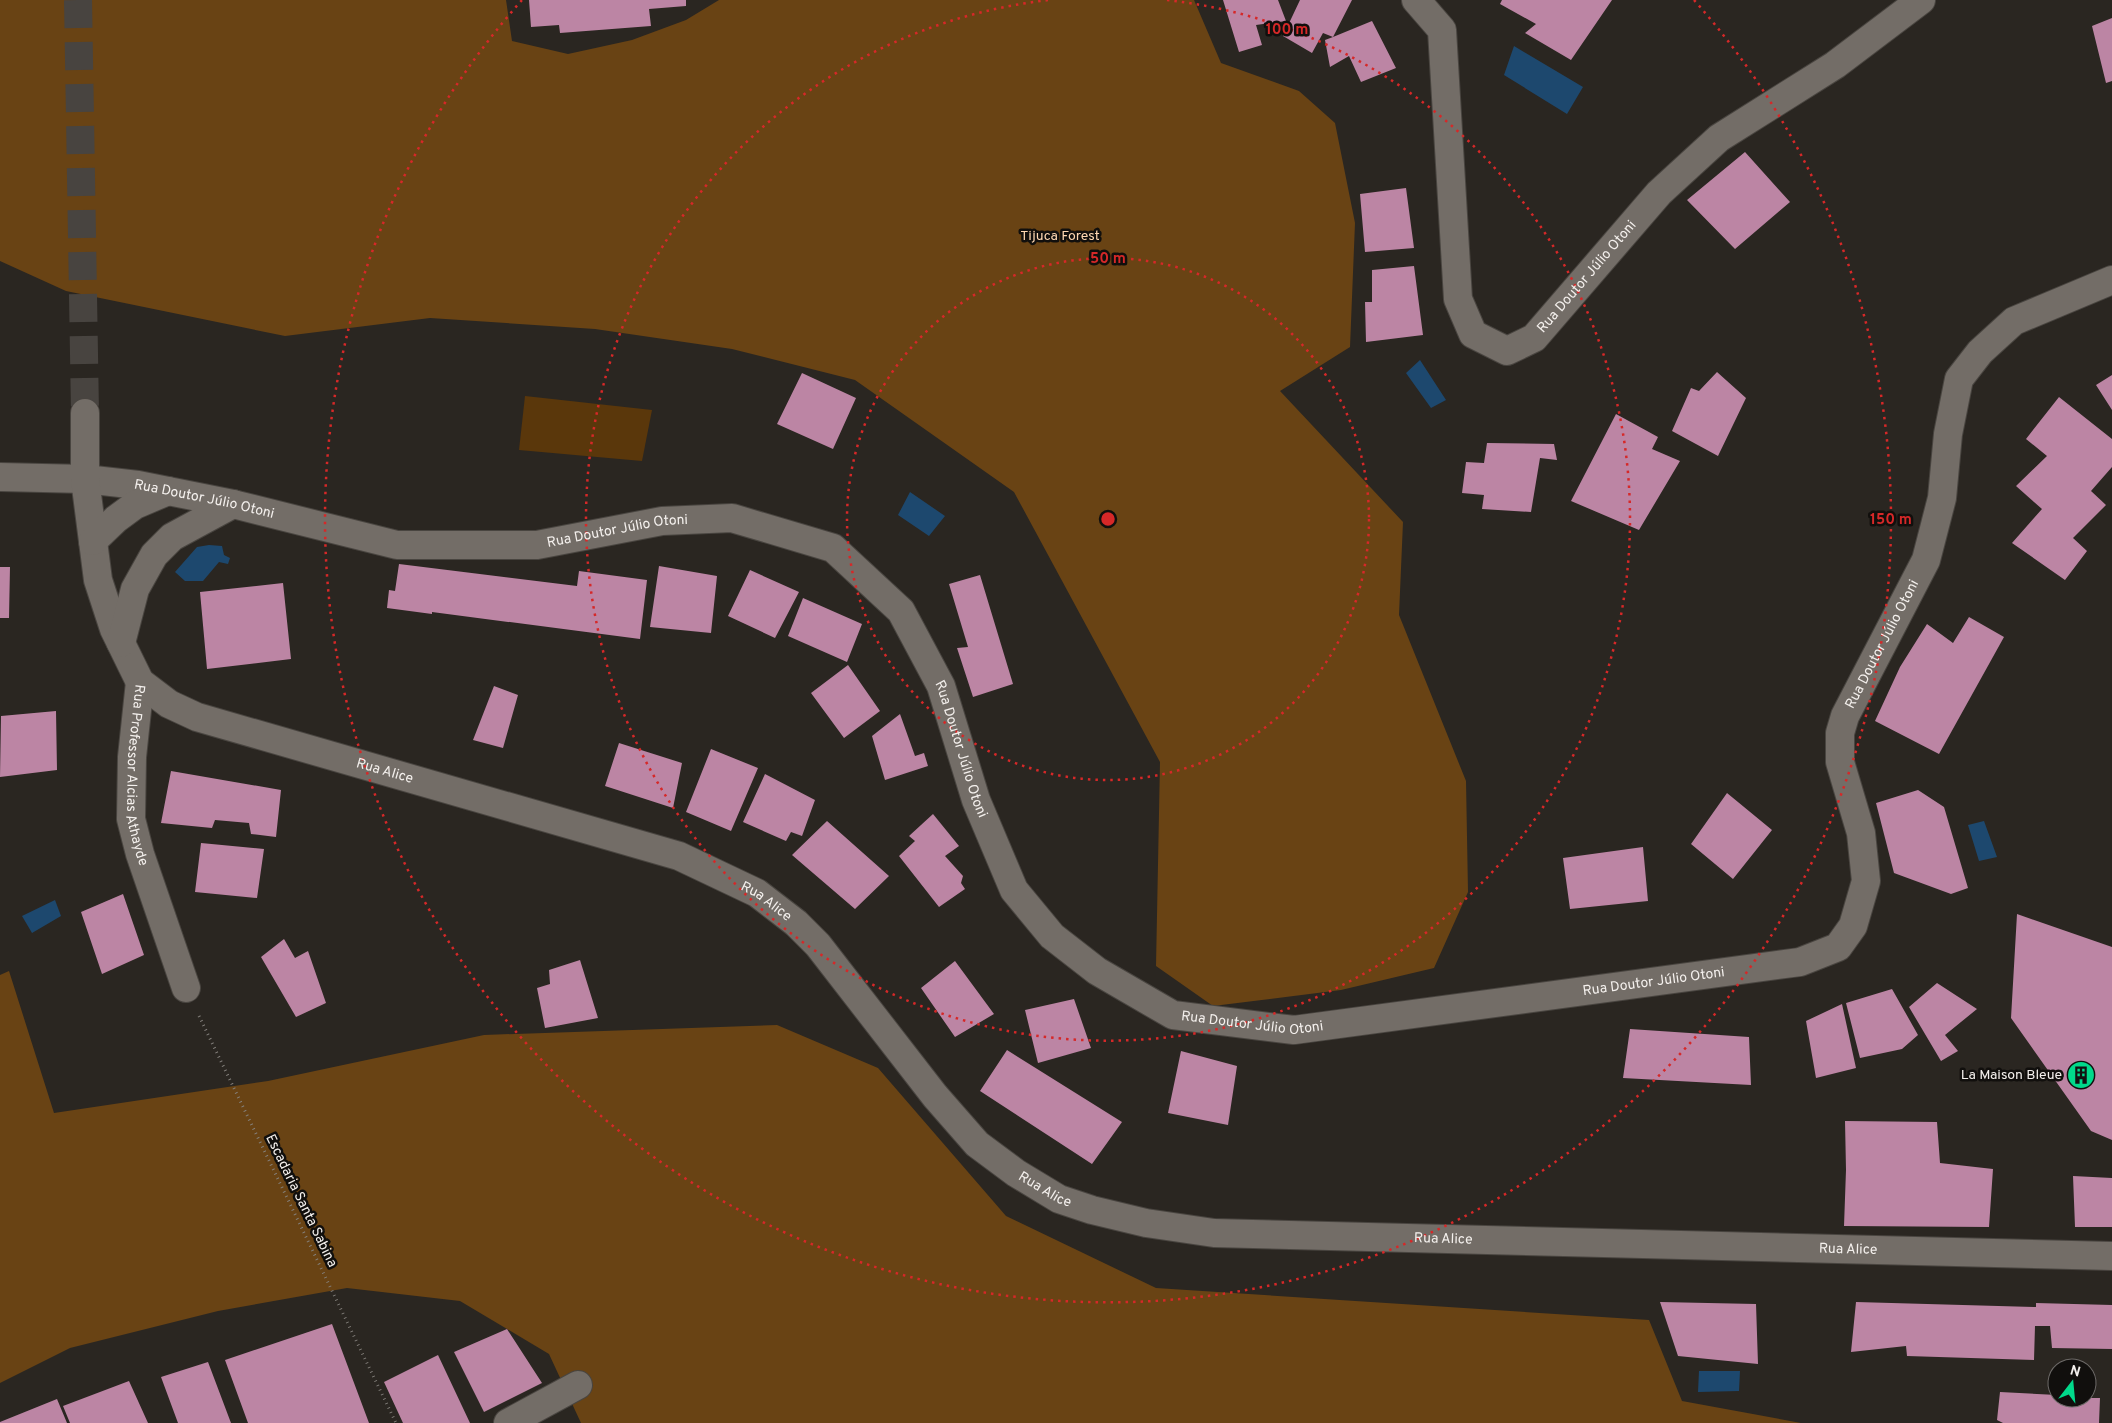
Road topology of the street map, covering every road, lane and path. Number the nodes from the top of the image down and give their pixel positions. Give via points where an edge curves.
1 (1416, 0) edge
2 (1921, 0) edge
3 (2112, 280) edge
4 (85, 414) tunnel mouth
5 (0, 477) edge
6 (85, 479) junction
7 (168, 491) junction
8 (233, 504) junction
9 (93, 542) junction
10 (121, 643) junction
11 (140, 682) junction
12 (186, 988) joint
13 (2112, 1256) edge
14 (578, 1385) dead end
15 (396, 1423) edge
16 (508, 1423) edge

1 - 2 street, Rua Doutor Júlio Otoni via 1442,30 1458,299 1473,334 1507,351 1534,338 1658,193 1718,138 1835,65
3 - 8 street, Rua Doutor Júlio Otoni via 2014,321 1980,352 1959,379 1948,434 1942,498 1926,560 1845,716 1840,733 1840,762 1860,834 1866,881 1853,926 1838,947 1800,962 1294,1030 1173,1015 1097,971 1052,936 1014,890 976,800 941,686 901,611 834,548 732,518 662,521 537,545 397,545
4 - 6 street, Rua Professor Alcias Athayde
5 - 6 street, Rua Doutor Júlio Otoni
6 - 7 street, Rua Doutor Júlio Otoni
6 - 9 street, Rua Professor Alcias Athayde
7 - 8 street, Rua Doutor Júlio Otoni
7 - 9 street via 135,505
8 - 10 street via 172,537 154,555 135,589
9 - 10 street, Rua Professor Alcias Athayde via 98,580
10 - 11 street, Rua Professor Alcias Athayde
11 - 12 street, Rua Professor Alcias Athayde via 132,757 131,819
11 - 13 street, Rua Alice via 169,704 197,717 679,856 757,893 818,945 977,1144 1059,1199 1092,1210 1146,1223 1214,1233
12 - 15 path, Escadaria Santa Sabina
14 - 16 street

